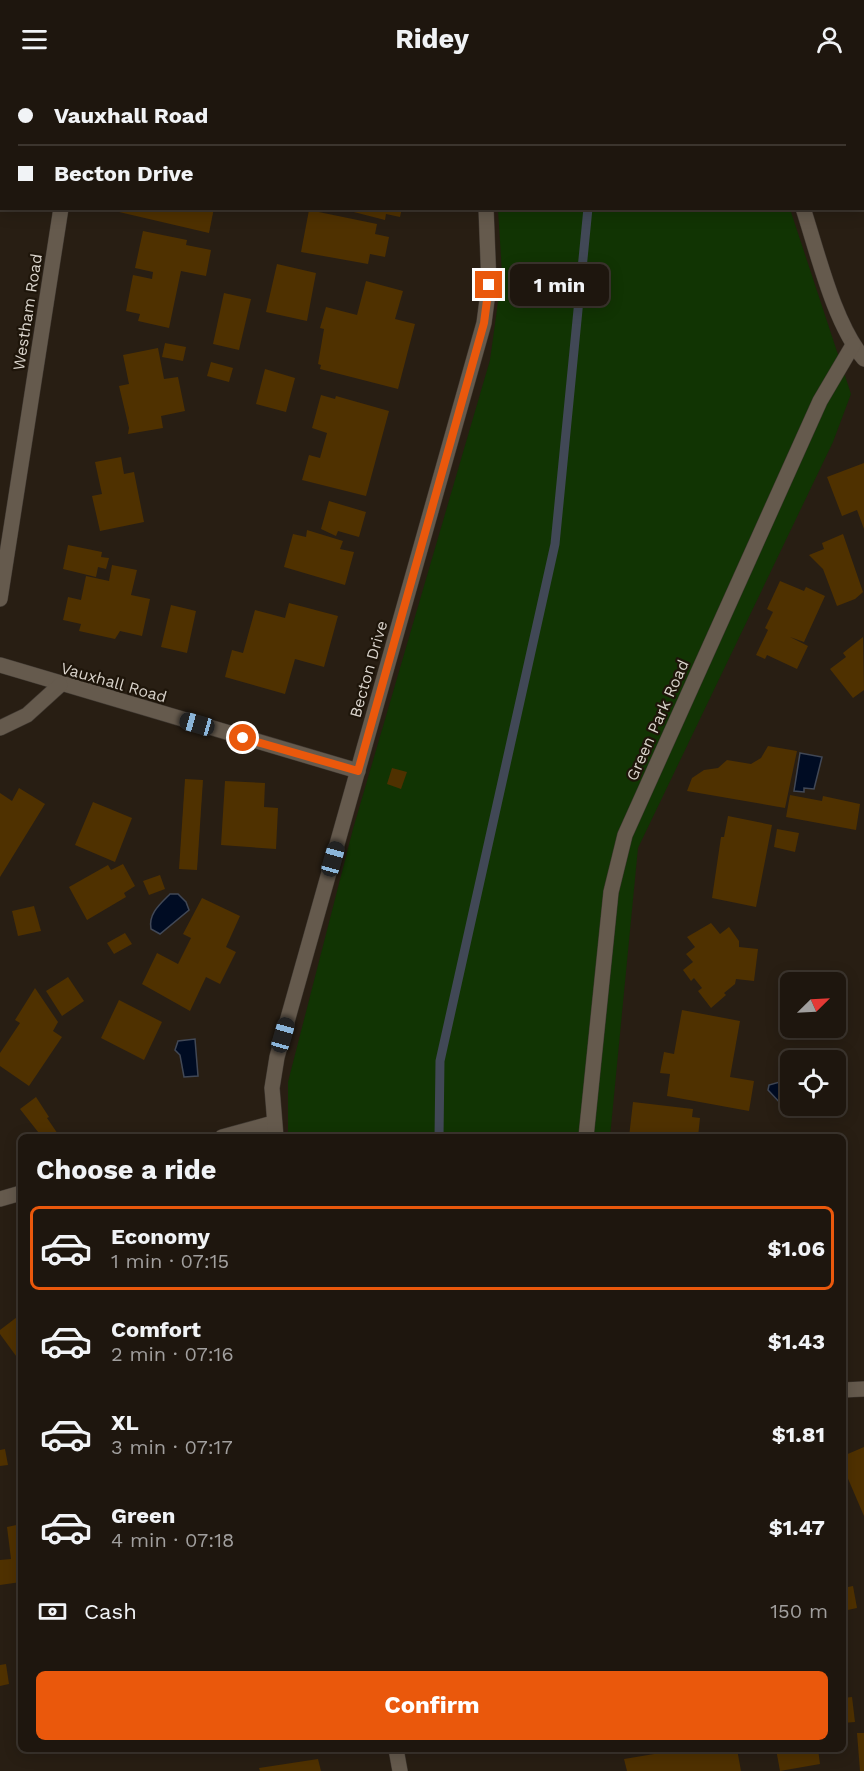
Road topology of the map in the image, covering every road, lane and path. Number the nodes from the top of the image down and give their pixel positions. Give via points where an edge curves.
1 (61, 210) edge
2 (486, 210) edge
3 (804, 210) edge
4 (853, 345) junction
5 (864, 359) edge
6 (0, 599) edge
7 (0, 665) edge
8 (60, 685) junction
9 (0, 729) edge
10 (358, 771) junction
11 (274, 1130) edge
12 (244, 1134) edge
13 (586, 1134) edge
14 (18, 1194) edge
15 (0, 1199) edge
16 (864, 1389) edge
17 (846, 1390) edge
18 (397, 1752) edge
19 (400, 1771) edge

1 - 6 street, Westham Road
2 - 10 street, Becton Drive via 489,285 484,323
3 - 4 street
4 - 5 street
4 - 13 street, Green Park Road via 820,401 625,835 611,892
7 - 8 street, Vauxhall Road
8 - 9 street via 27,715
8 - 10 street, Vauxhall Road
10 - 11 street, Becton Drive via 277,1057 272,1088
11 - 12 street
14 - 15 street
16 - 17 street
18 - 19 street

